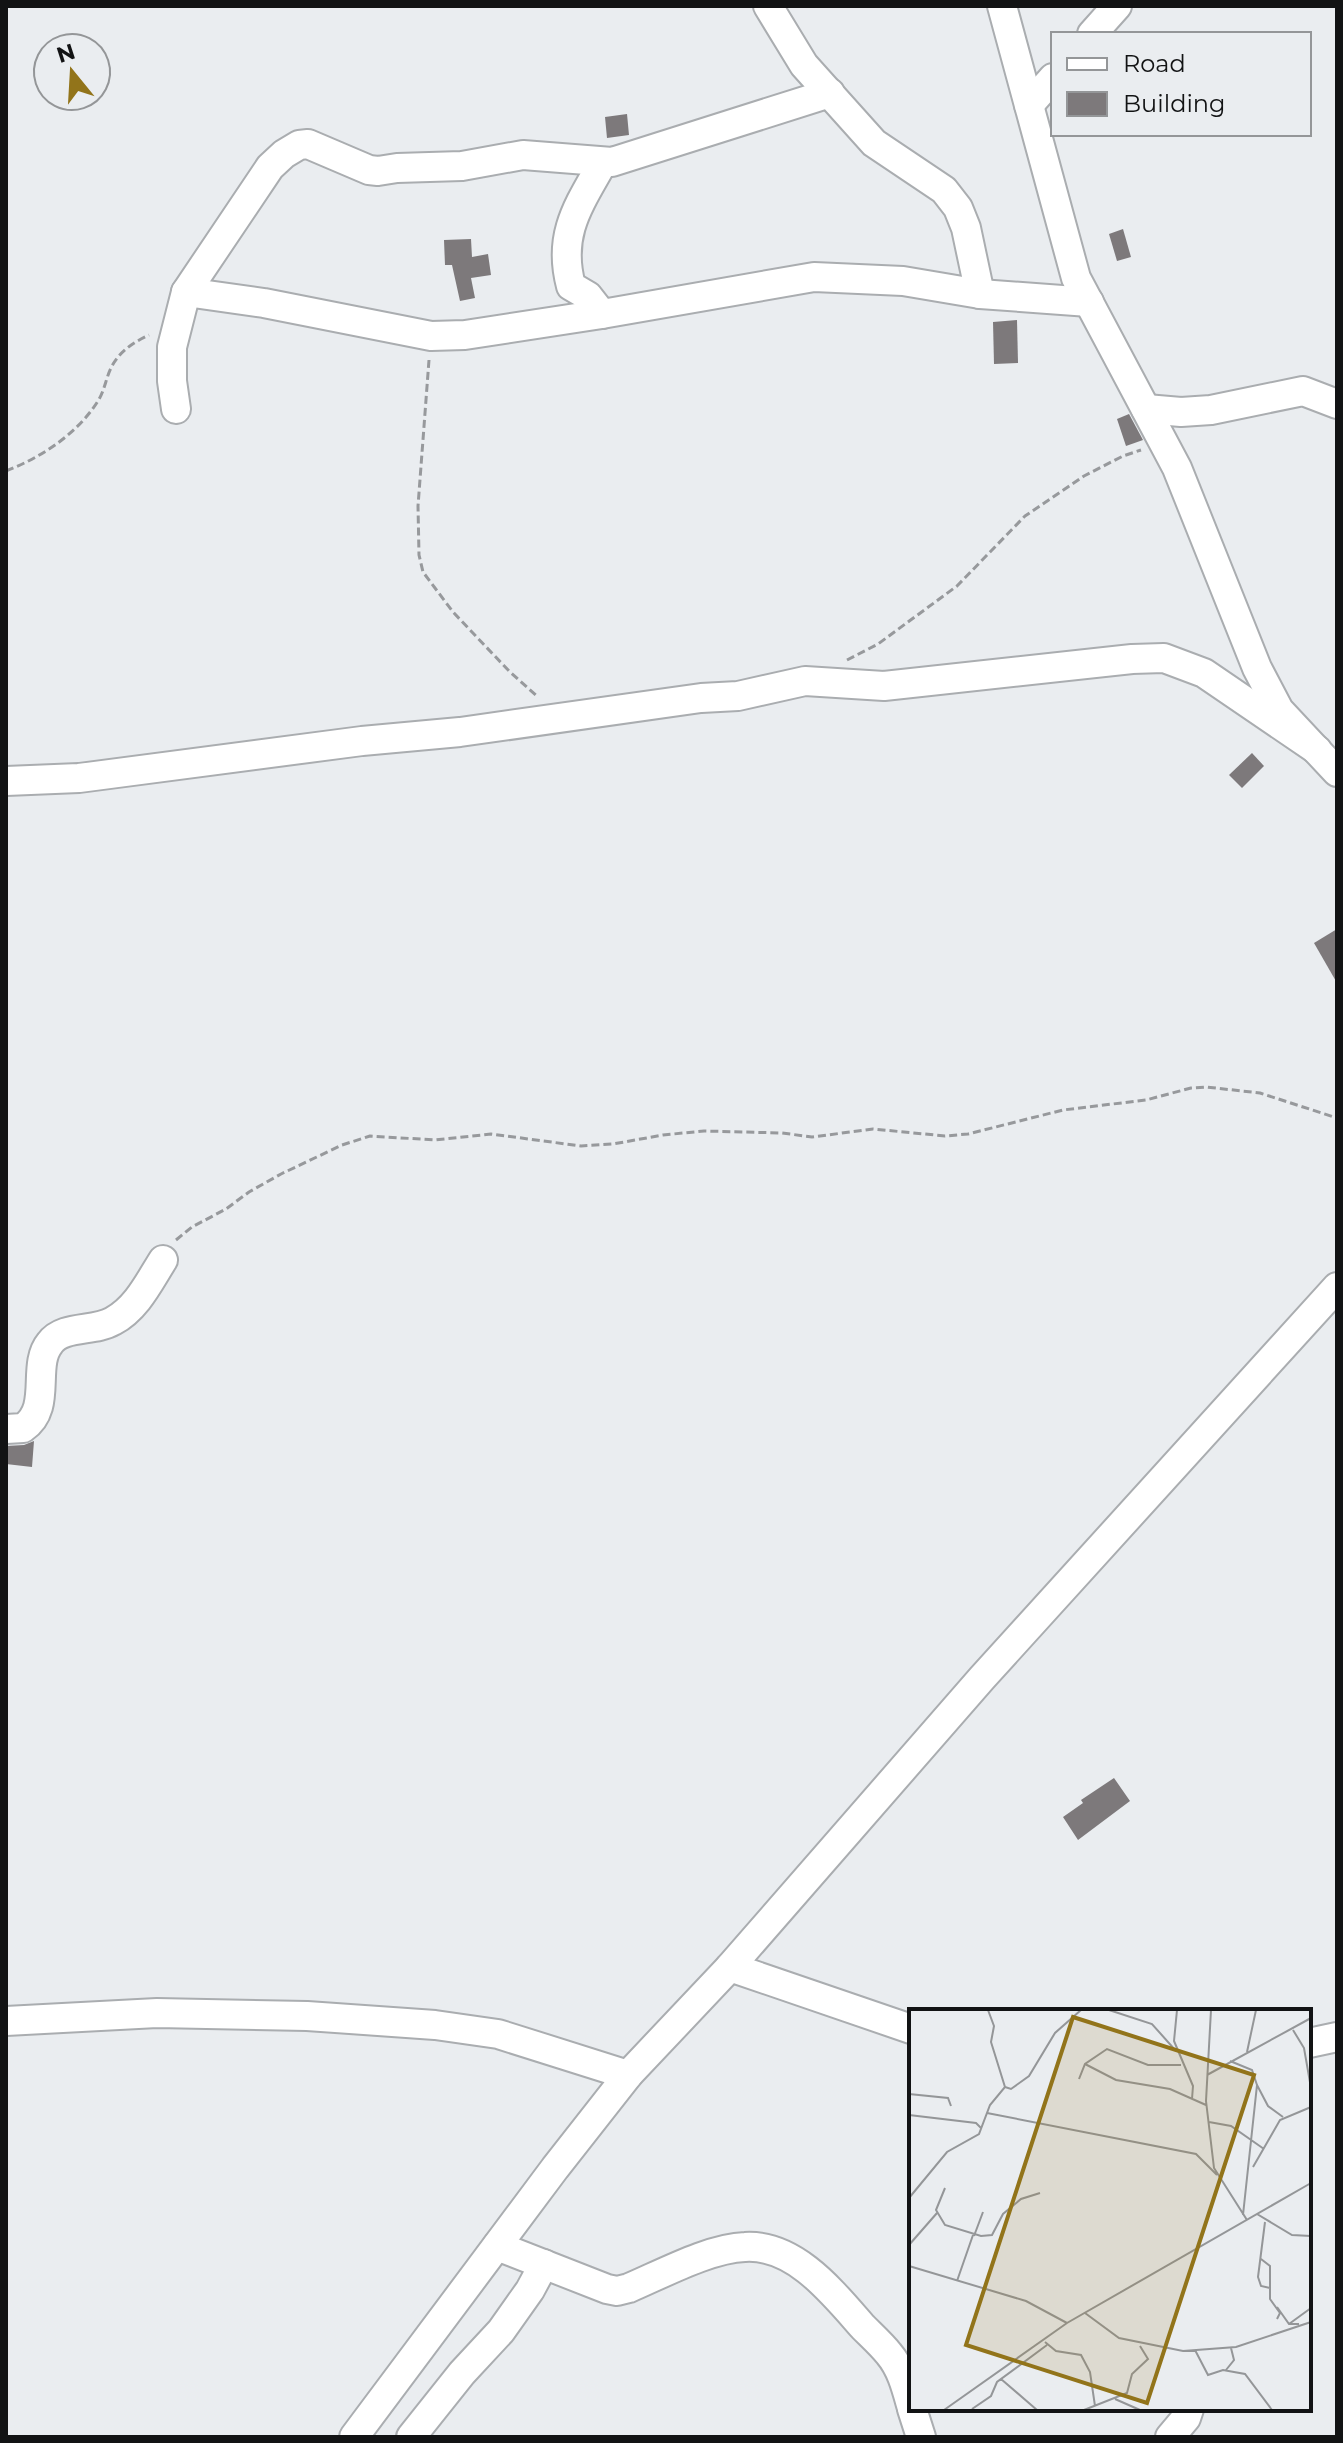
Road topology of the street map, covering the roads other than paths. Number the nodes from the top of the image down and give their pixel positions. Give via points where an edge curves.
1 (768, 6) edge
2 (1002, 6) edge
3 (1117, 6) edge
4 (1094, 32) edge
5 (1051, 80) edge
6 (830, 93) junction
7 (1029, 105) junction
8 (603, 162) junction
9 (186, 292) junction
10 (980, 294) junction
11 (1089, 302) junction
12 (602, 314) junction
13 (1337, 404) edge
14 (176, 409) dead end
15 (1146, 409) junction
16 (1317, 750) junction
17 (1337, 772) edge
18 (6, 781) edge
19 (163, 1260) road end
20 (1337, 1287) edge
21 (6, 1429) edge
22 (730, 1967) junction
23 (6, 2021) edge
24 (909, 2028) edge
25 (1337, 2037) edge
26 (1311, 2043) edge
27 (628, 2075) junction
28 (497, 2246) junction
29 (544, 2264) junction
30 (909, 2398) edge
31 (913, 2411) edge
32 (1188, 2411) edge
33 (354, 2437) edge
34 (411, 2437) edge
35 (921, 2437) edge
36 (1170, 2437) edge

1 - 6 street via 804,65
2 - 7 street
3 - 4 street
5 - 7 street
6 - 8 street
6 - 10 street via 874,143 944,190 958,208
7 - 11 street via 1076,278
8 - 9 street via 523,155 462,166 378,171 319,147 299,145 270,167
8 - 12 street via 575,211 566,250 571,286
9 - 12 street via 431,336
9 - 14 street via 172,347
10 - 11 street
10 - 12 street via 903,281 814,277
11 - 15 street
13 - 15 street via 1303,391 1211,410
15 - 16 street via 1177,468 1257,668 1279,710
16 - 17 street
16 - 18 street via 1204,673 1164,658 884,686 805,681 738,696 460,732 79,778
19 - 21 street via 121,1316 50,1341 34,1417 23,1428
20 - 22 street via 982,1678
22 - 24 street
22 - 27 street
23 - 27 street via 157,2013 435,2025 498,2034
25 - 26 street
27 - 28 street
28 - 29 street
28 - 33 street
29 - 30 street via 617,2291 720,2250 771,2249 831,2291 889,2354
29 - 34 street via 501,2331
31 - 35 street
32 - 36 street

